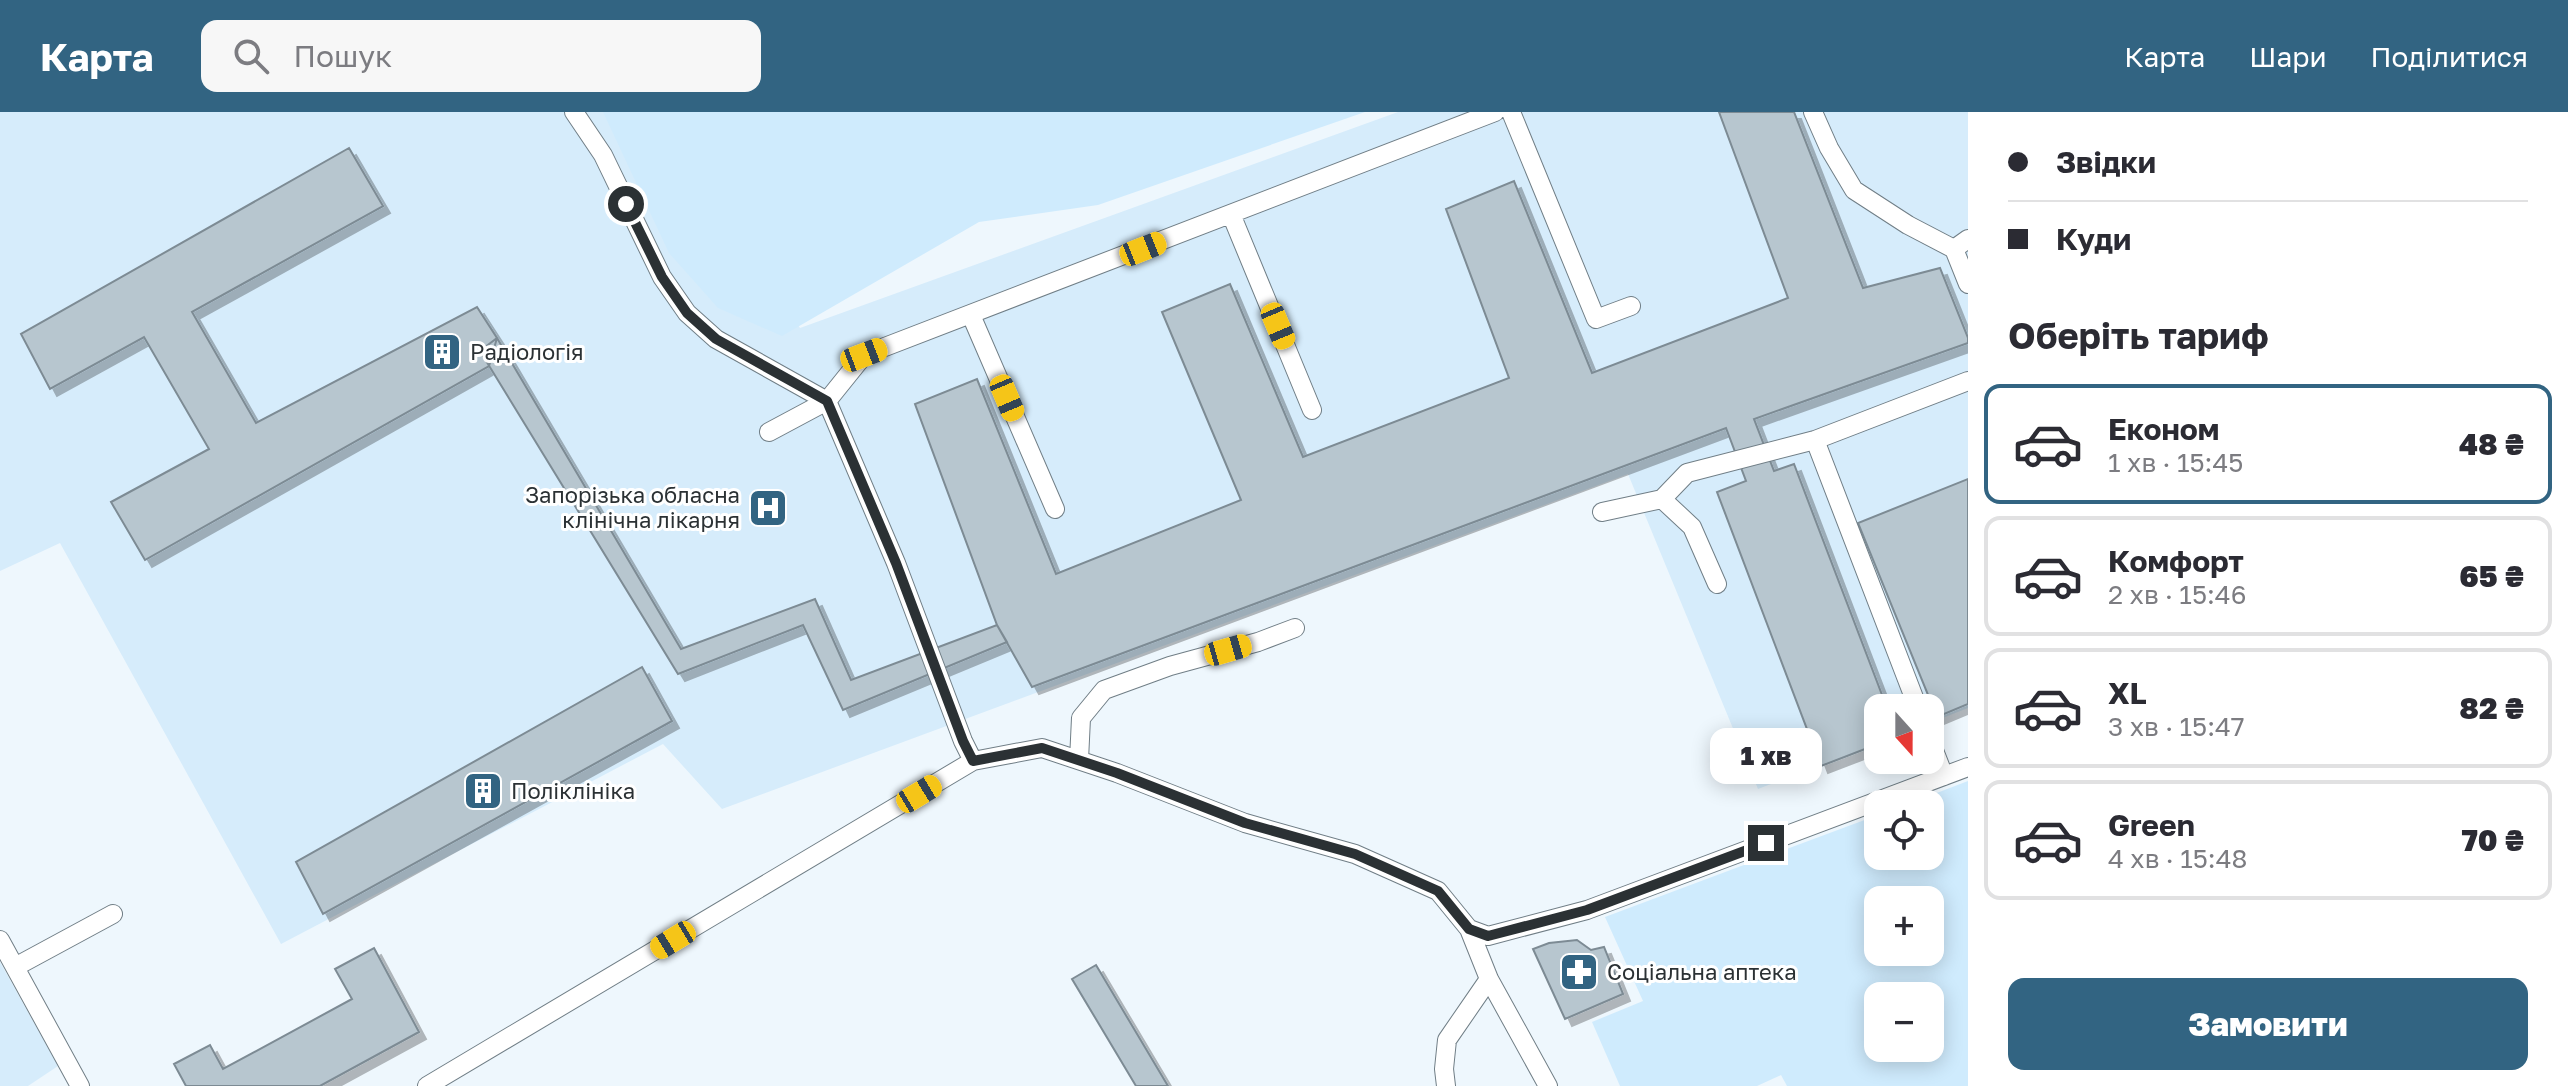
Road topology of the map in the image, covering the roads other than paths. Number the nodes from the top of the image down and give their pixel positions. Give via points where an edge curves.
1 (574, 112) edge
2 (1495, 112) edge
3 (1511, 112) edge
4 (1813, 112) edge
5 (1231, 214) junction
6 (1961, 244) edge
7 (1968, 284) edge
8 (1631, 306) dead end
9 (971, 315) junction
10 (1968, 381) edge
11 (827, 401) junction
12 (1312, 410) dead end
13 (769, 432) dead end
14 (1815, 440) junction
15 (1662, 499) junction
16 (1055, 509) dead end
17 (1602, 512) dead end
18 (1717, 584) dead end
19 (1295, 628) dead end
20 (1913, 694) edge
21 (1079, 760) junction
22 (973, 761) junction
23 (1968, 767) edge
24 (1944, 776) joint
25 (113, 914) dead end
26 (1469, 929) junction
27 (0, 940) edge
28 (15, 967) junction
29 (1489, 979) junction
30 (80, 1086) edge
31 (427, 1086) edge
32 (1446, 1086) edge
33 (1548, 1086) edge

1 - 11 lane via 603,155 662,277 687,313 716,339
2 - 5 lane
3 - 8 lane via 1596,319
4 - 6 lane via 1854,190 1908,225
5 - 9 lane
5 - 12 lane
6 - 7 lane
9 - 11 lane via 864,355
9 - 16 lane
10 - 14 lane
11 - 13 lane
11 - 22 lane
14 - 15 lane via 1687,473
14 - 20 lane
15 - 17 lane
15 - 18 lane via 1692,527
19 - 21 lane via 1104,690 1081,718
21 - 22 lane via 1042,748
21 - 26 lane via 1245,823 1355,854 1438,891
22 - 31 lane
23 - 24 lane
24 - 26 lane via 1587,910 1488,936
25 - 28 lane
26 - 29 lane
27 - 28 lane
28 - 30 lane
29 - 32 lane via 1447,1040
29 - 33 lane

